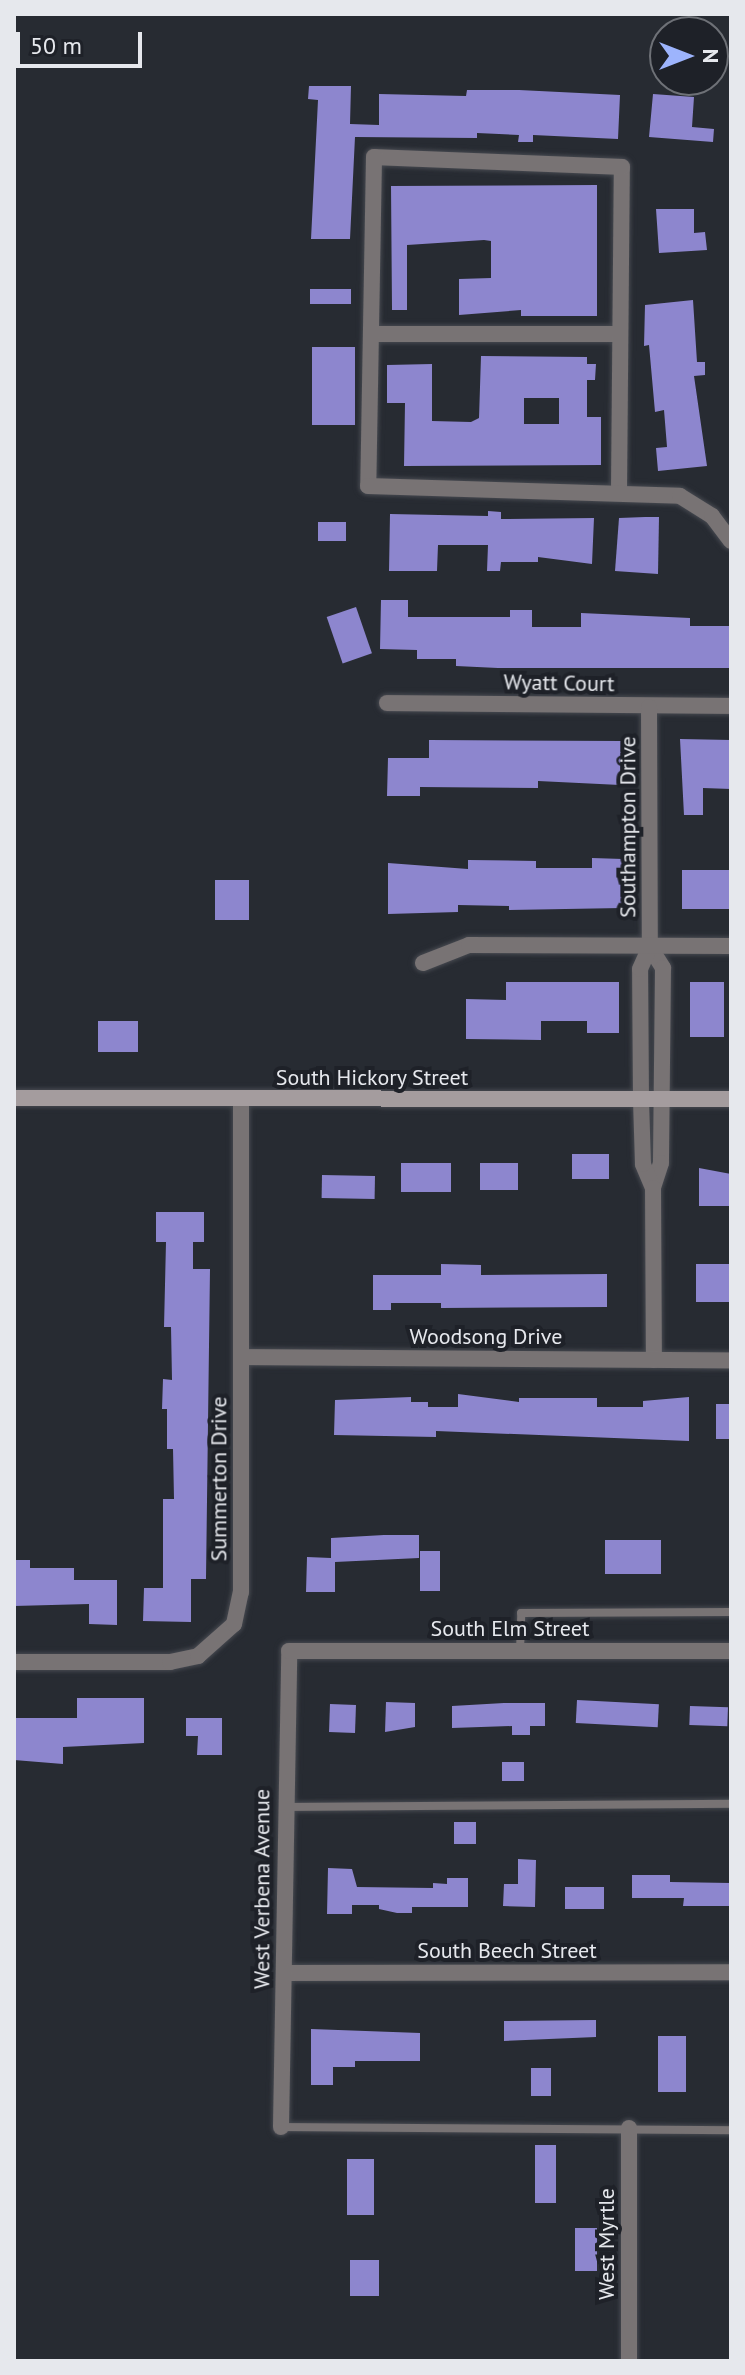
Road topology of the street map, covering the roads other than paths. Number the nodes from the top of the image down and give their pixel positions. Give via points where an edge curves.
1 (373, 334) junction
2 (619, 334) junction
3 (619, 491) junction
4 (731, 541) edge
5 (387, 703) dead end
6 (731, 706) edge
7 (649, 707) junction
8 (731, 946) edge
9 (650, 947) junction
10 (423, 963) dead end
11 (14, 1098) edge
12 (663, 1099) junction
13 (731, 1099) edge
14 (241, 1100) junction
15 (641, 1100) junction
16 (653, 1188) junction
17 (242, 1357) junction
18 (654, 1360) junction
19 (731, 1360) edge
20 (731, 1612) edge
21 (289, 1651) joint
22 (520, 1651) junction
23 (731, 1651) edge
24 (14, 1662) edge
25 (731, 1804) edge
26 (285, 1807) junction
27 (731, 1972) edge
28 (284, 1973) junction
29 (281, 2127) joint
30 (629, 2128) junction
31 (731, 2130) edge
32 (629, 2361) edge

1 - 2 street
1 - 2 street via 374,157 622,167
1 - 3 street via 368,486
2 - 3 street
3 - 4 street via 680,496 698,504
5 - 7 street, Wyatt Court
6 - 7 street, Wyatt Court
7 - 9 street, Southampton Drive
8 - 9 street
9 - 10 street via 469,945
9 - 12 street, Southampton Drive via 663,968
9 - 15 street, Southampton Drive via 640,969
11 - 14 street, South Hickory Street
12 - 13 street, South Hickory Street
12 - 15 street, South Hickory Street
12 - 16 street, Southampton Drive via 661,1163
14 - 15 street, South Hickory Street
14 - 17 street, Summerton Drive
15 - 16 street, Southampton Drive via 643,1164
16 - 18 street
17 - 18 street, Woodsong Drive
17 - 24 street, Summerton Drive via 241,1592 234,1624 198,1656 170,1662
18 - 19 street, Woodsong Drive
20 - 22 lane via 521,1613
21 - 22 street, South Elm Street
21 - 26 street, West Verbena Avenue
22 - 23 street, South Elm Street
25 - 26 lane
26 - 28 street, West Verbena Avenue
27 - 28 street, South Beech Street
28 - 29 street, West Verbena Avenue
29 - 30 lane
30 - 31 lane
30 - 32 street, West Myrtle

